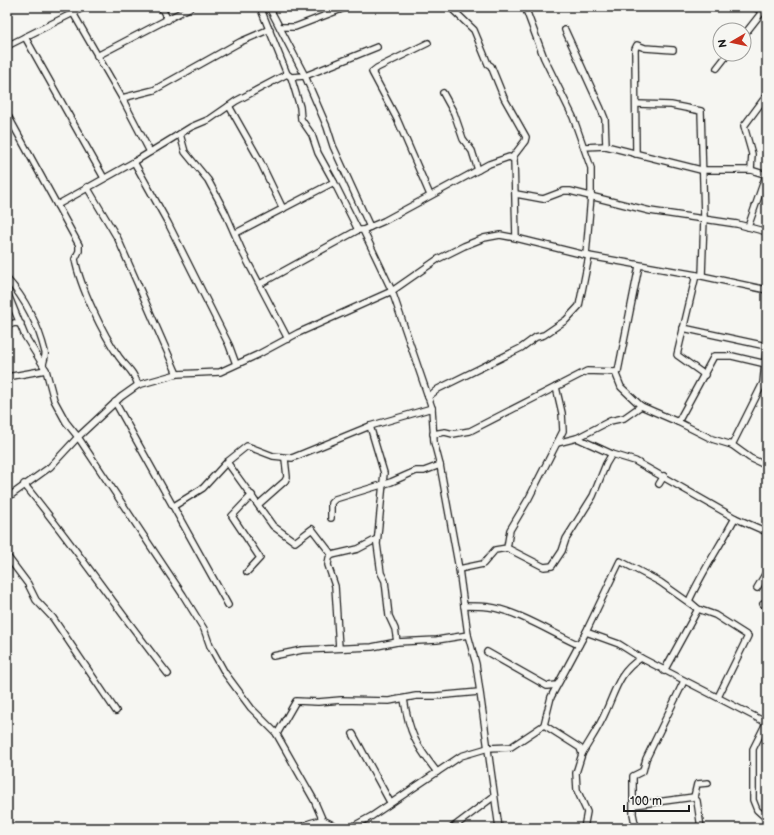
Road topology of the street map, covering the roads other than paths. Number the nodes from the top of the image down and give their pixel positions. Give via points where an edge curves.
1 (84, 7) edge
2 (161, 7) edge
3 (191, 7) edge
4 (260, 7) edge
5 (270, 7) edge
6 (347, 7) edge
7 (450, 7) edge
8 (525, 7) edge
9 (756, 7) edge
10 (764, 9) edge
11 (73, 13) junction
12 (168, 20) junction
13 (752, 25) edge
14 (280, 27) junction
15 (270, 29) junction
16 (565, 30) dead end
17 (25, 37) junction
18 (428, 43) dead end
19 (7, 46) edge
20 (377, 47) dead end
21 (673, 50) dead end
22 (97, 56) junction
23 (722, 62) edge
24 (717, 68) dead end
25 (289, 76) junction
26 (304, 76) junction
27 (443, 93) dead end
28 (767, 95) edge
29 (122, 98) junction
30 (637, 104) junction
31 (229, 106) junction
32 (7, 114) edge
33 (180, 134) junction
34 (606, 146) junction
35 (584, 147) junction
36 (150, 152) junction
37 (636, 154) junction
38 (512, 158) junction
39 (134, 162) junction
40 (478, 170) junction
41 (701, 170) junction
42 (751, 170) junction
43 (766, 175) edge
44 (104, 178) junction
45 (334, 182) junction
46 (87, 187) junction
47 (516, 194) junction
48 (430, 195) junction
49 (591, 196) junction
50 (57, 205) junction
51 (283, 209) junction
52 (704, 218) junction
53 (370, 227) junction
54 (748, 227) junction
55 (360, 230) junction
56 (236, 232) junction
57 (767, 232) edge
58 (516, 238) junction
59 (587, 256) junction
60 (639, 266) junction
61 (696, 275) junction
62 (702, 276) junction
63 (7, 279) edge
64 (260, 284) junction
65 (767, 290) edge
66 (392, 291) junction
67 (7, 292) edge
68 (18, 322) junction
69 (7, 325) edge
70 (683, 328) junction
71 (288, 339) junction
72 (767, 344) edge
73 (43, 364) junction
74 (236, 364) junction
75 (766, 364) junction
76 (46, 370) junction
77 (615, 372) junction
78 (177, 374) junction
79 (705, 375) junction
80 (7, 377) edge
81 (138, 385) junction
82 (556, 387) junction
83 (428, 397) junction
84 (115, 402) junction
85 (641, 406) junction
86 (432, 408) junction
87 (678, 422) junction
88 (370, 426) junction
89 (564, 431) junction
90 (433, 434) junction
91 (78, 437) junction
92 (574, 438) junction
93 (557, 443) junction
94 (732, 445) junction
95 (612, 454) junction
96 (285, 458) junction
97 (227, 462) junction
98 (440, 465) junction
99 (767, 466) edge
100 (664, 476) junction
101 (24, 484) junction
102 (382, 484) junction
103 (659, 484) dead end
104 (252, 495) junction
105 (7, 498) edge
106 (259, 504) junction
107 (174, 506) junction
108 (331, 518) dead end
109 (735, 518) junction
110 (767, 532) edge
111 (377, 539) junction
112 (506, 548) junction
113 (332, 555) junction
114 (7, 556) edge
115 (459, 569) junction
116 (767, 571) edge
117 (247, 572) dead end
118 (757, 588) dead end
119 (228, 605) dead end
120 (464, 606) junction
121 (586, 632) junction
122 (468, 635) junction
123 (397, 642) junction
124 (579, 645) junction
125 (339, 648) junction
126 (487, 652) dead end
127 (272, 656) dead end
128 (641, 658) junction
129 (664, 671) junction
130 (168, 674) dead end
131 (684, 681) junction
132 (557, 684) junction
133 (547, 686) junction
134 (479, 692) junction
135 (551, 697) junction
136 (718, 697) junction
137 (404, 699) junction
138 (116, 711) dead end
139 (766, 723) edge
140 (544, 725) junction
141 (277, 734) junction
142 (353, 734) dead end
143 (488, 748) junction
144 (582, 754) junction
145 (437, 772) junction
146 (708, 783) dead end
147 (493, 797) junction
148 (694, 797) junction
149 (390, 802) junction
150 (634, 805) junction
151 (321, 820) junction
152 (767, 820) edge
153 (301, 828) edge
154 (326, 828) edge
155 (339, 828) edge
156 (350, 828) edge
157 (452, 828) edge
158 (499, 828) edge
159 (584, 828) edge
160 (636, 828) edge
161 (702, 828) edge

1 - 11 street
2 - 12 street
3 - 12 street
4 - 15 street
5 - 14 street
6 - 14 street via 295,27
7 - 38 street via 474,30 504,98 526,137
8 - 35 street via 544,58 573,117
9 - 10 street
10 - 13 street
11 - 17 street
11 - 22 street
12 - 22 street
14 - 26 street
15 - 25 street
15 - 29 street via 240,42 154,90
16 - 34 street via 605,119
17 - 19 street
17 - 44 street
18 - 48 street via 372,72 397,119
20 - 26 street
21 - 30 street via 637,45
22 - 29 street
23 - 24 street
25 - 26 street
25 - 31 street
25 - 45 street via 300,107 301,119 312,135 318,153
26 - 53 street
27 - 40 street via 463,139 472,151
28 - 42 street via 744,126 752,154
29 - 36 street
30 - 37 street
30 - 41 street via 671,105 701,111
31 - 33 street
31 - 51 street
32 - 50 street
33 - 36 street
33 - 56 street via 185,152 208,180
34 - 35 street
34 - 37 street
35 - 49 street via 591,168
36 - 39 street
37 - 41 street
38 - 40 street via 506,157
38 - 47 street
39 - 44 street
39 - 74 street via 168,222
40 - 48 street
41 - 42 street
41 - 52 street
42 - 43 street
43 - 54 street
44 - 46 street
45 - 51 street
45 - 55 street
46 - 50 street
46 - 78 street via 118,239
47 - 49 street via 543,199 564,191
47 - 58 street
48 - 53 street
49 - 52 street via 650,211
49 - 59 street
50 - 81 street via 79,245 75,259 88,299 120,357 133,372
51 - 56 street
52 - 54 street
52 - 62 street
53 - 55 street
54 - 57 street
55 - 64 street
55 - 66 street
56 - 64 street
58 - 59 street
58 - 66 street via 500,235 464,246 438,259
59 - 60 street
59 - 83 street via 579,306 566,320 521,348 438,389
60 - 61 street
60 - 77 street via 620,368
61 - 62 street
61 - 70 street
62 - 65 street
63 - 73 street via 14,286 36,325 45,353
64 - 71 street
66 - 71 street
66 - 83 street
67 - 68 street
68 - 69 street
68 - 73 street
70 - 72 street
70 - 79 street via 677,355
71 - 74 street
72 - 75 street
73 - 76 street
74 - 78 street via 220,372
75 - 79 street via 732,356 714,356
75 - 94 street via 763,382
76 - 80 street
76 - 91 street via 54,400
77 - 82 street via 588,371
77 - 85 street via 621,387
78 - 81 street
79 - 87 street
81 - 84 street
82 - 89 street
82 - 90 street via 470,431
83 - 86 street
84 - 91 street
84 - 107 street
85 - 87 street
85 - 92 street via 624,418 610,421
86 - 88 street
86 - 90 street
87 - 94 street via 712,439
88 - 96 street via 299,456
88 - 102 street via 384,473
89 - 92 street
89 - 93 street
90 - 98 street
91 - 101 street via 50,467
91 - 141 street via 183,595 204,629 225,673 251,708
92 - 93 street
92 - 95 street
93 - 112 street via 510,530
94 - 99 street
95 - 100 street via 634,461
95 - 112 street via 593,496 552,566 544,567
96 - 97 street via 247,446
96 - 106 street via 285,482
97 - 104 street
97 - 107 street via 203,488
98 - 102 street
98 - 115 street
100 - 103 street
100 - 109 street
101 - 105 street
101 - 130 street
102 - 108 street via 335,499 331,502
102 - 111 street via 382,512
104 - 106 street
104 - 117 street via 232,516 260,558
106 - 113 street via 273,526 289,539 295,542 312,529
107 - 119 street
109 - 110 street
109 - 136 street via 689,601 748,636
111 - 113 street via 358,549
111 - 123 street via 389,616
112 - 115 street via 495,550 483,564
113 - 125 street via 328,565 335,586
114 - 138 street
115 - 120 street
116 - 118 street
120 - 122 street
120 - 124 street via 490,607 538,623 548,631
121 - 124 street
121 - 128 street via 618,644
121 - 129 street via 620,561 660,582 698,609
122 - 123 street
122 - 134 street via 476,664
123 - 125 street via 372,647
124 - 132 street
125 - 127 street via 302,650
126 - 133 street
128 - 129 street
128 - 144 street via 630,665 615,687 606,712
129 - 131 street
131 - 136 street
131 - 150 street via 646,759 643,771 633,776
132 - 133 street
132 - 135 street
133 - 135 street
134 - 137 street
134 - 143 street
135 - 140 street
136 - 139 street
137 - 141 street via 296,701
137 - 145 street via 410,729 418,746
139 - 152 street via 753,749 753,800 757,810
140 - 143 street via 511,747
140 - 144 street via 580,748
141 - 151 street via 314,800
142 - 149 street
143 - 145 street via 460,756
143 - 147 street
144 - 159 street via 576,772 577,790 586,812
145 - 149 street via 427,776
146 - 148 street via 697,784
147 - 157 street
147 - 158 street
148 - 150 street
148 - 161 street
149 - 156 street
150 - 160 street
151 - 153 street
151 - 154 street
151 - 155 street

